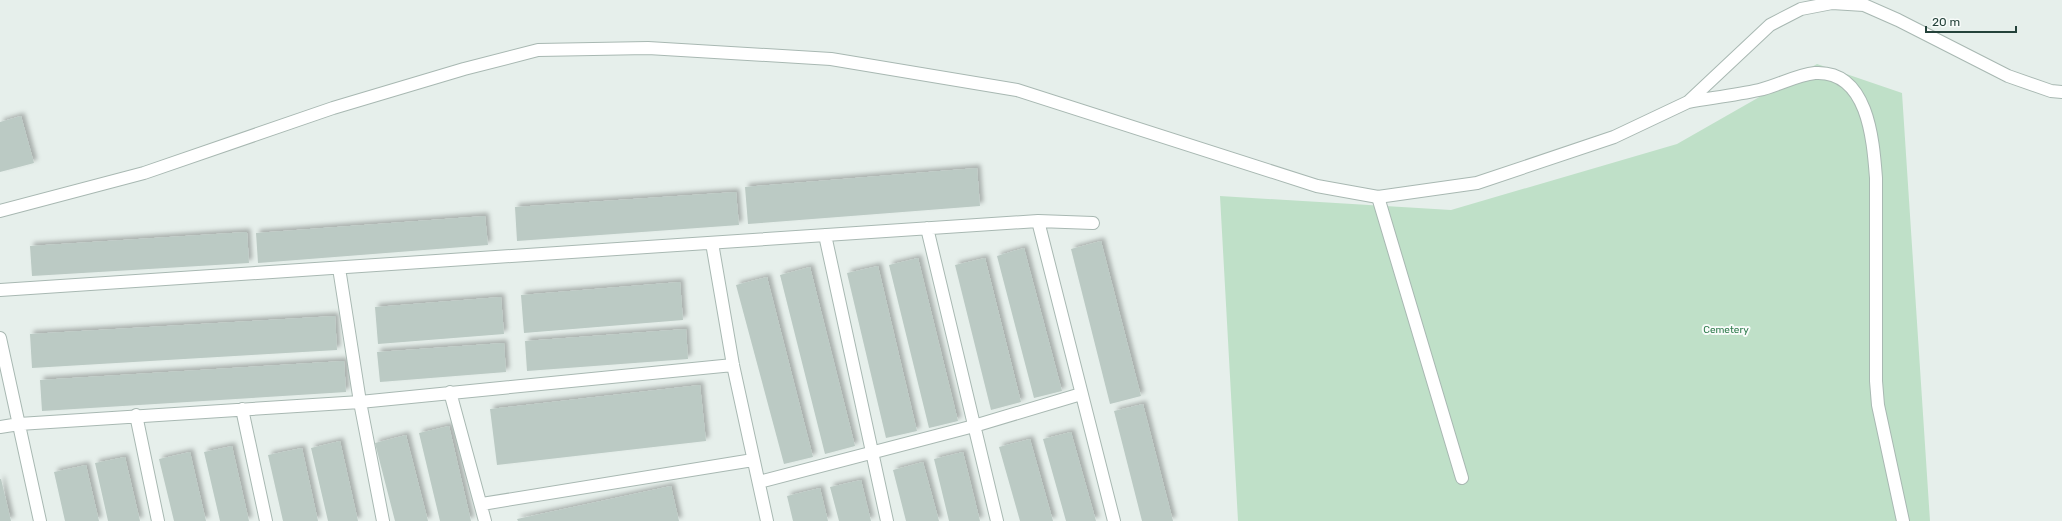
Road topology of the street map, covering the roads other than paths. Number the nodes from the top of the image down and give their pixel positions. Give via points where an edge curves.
1 (2062, 92) edge
2 (1688, 102) junction
3 (1378, 197) junction
4 (0, 211) edge
5 (1038, 221) junction
6 (1093, 223) dead end
7 (927, 228) junction
8 (825, 235) junction
9 (712, 243) junction
10 (339, 268) junction
11 (0, 290) edge
12 (0, 338) edge
13 (733, 365) junction
14 (450, 392) junction
15 (1081, 394) junction
16 (360, 402) junction
17 (242, 409) junction
18 (136, 415) junction
19 (19, 424) junction
20 (974, 426) junction
21 (0, 427) edge
22 (871, 453) junction
23 (753, 460) junction
24 (1462, 478) dead end
25 (759, 482) junction
26 (482, 504) junction
27 (40, 521) edge
28 (158, 521) edge
29 (266, 521) edge
30 (383, 521) edge
31 (485, 521) edge
32 (767, 521) edge
33 (887, 521) edge
34 (997, 521) edge
35 (1114, 521) edge
36 (1903, 521) edge

1 - 2 street via 2051,91 2008,76 1864,5 1832,3 1801,9 1770,25
2 - 3 street via 1614,137 1477,183
2 - 36 street via 1760,90 1813,73 1839,76 1856,93 1868,121 1874,148 1878,405
3 - 4 street via 1317,186 1017,90 831,59 648,48 538,50 333,108 144,173
3 - 24 street
5 - 6 street
5 - 7 street
5 - 15 street
7 - 8 street
7 - 20 street
8 - 9 street
8 - 22 street
9 - 10 street
9 - 13 street
10 - 11 street
10 - 16 street
12 - 19 street
13 - 14 street
13 - 23 street
14 - 16 street
14 - 26 street
15 - 20 street
15 - 35 street
16 - 17 street
16 - 30 street
17 - 18 street
17 - 29 street
18 - 19 street
18 - 28 street
19 - 21 street
19 - 27 street
20 - 22 street
20 - 34 street
22 - 25 street
22 - 33 street
23 - 25 street
23 - 26 street
25 - 32 street
26 - 31 street

